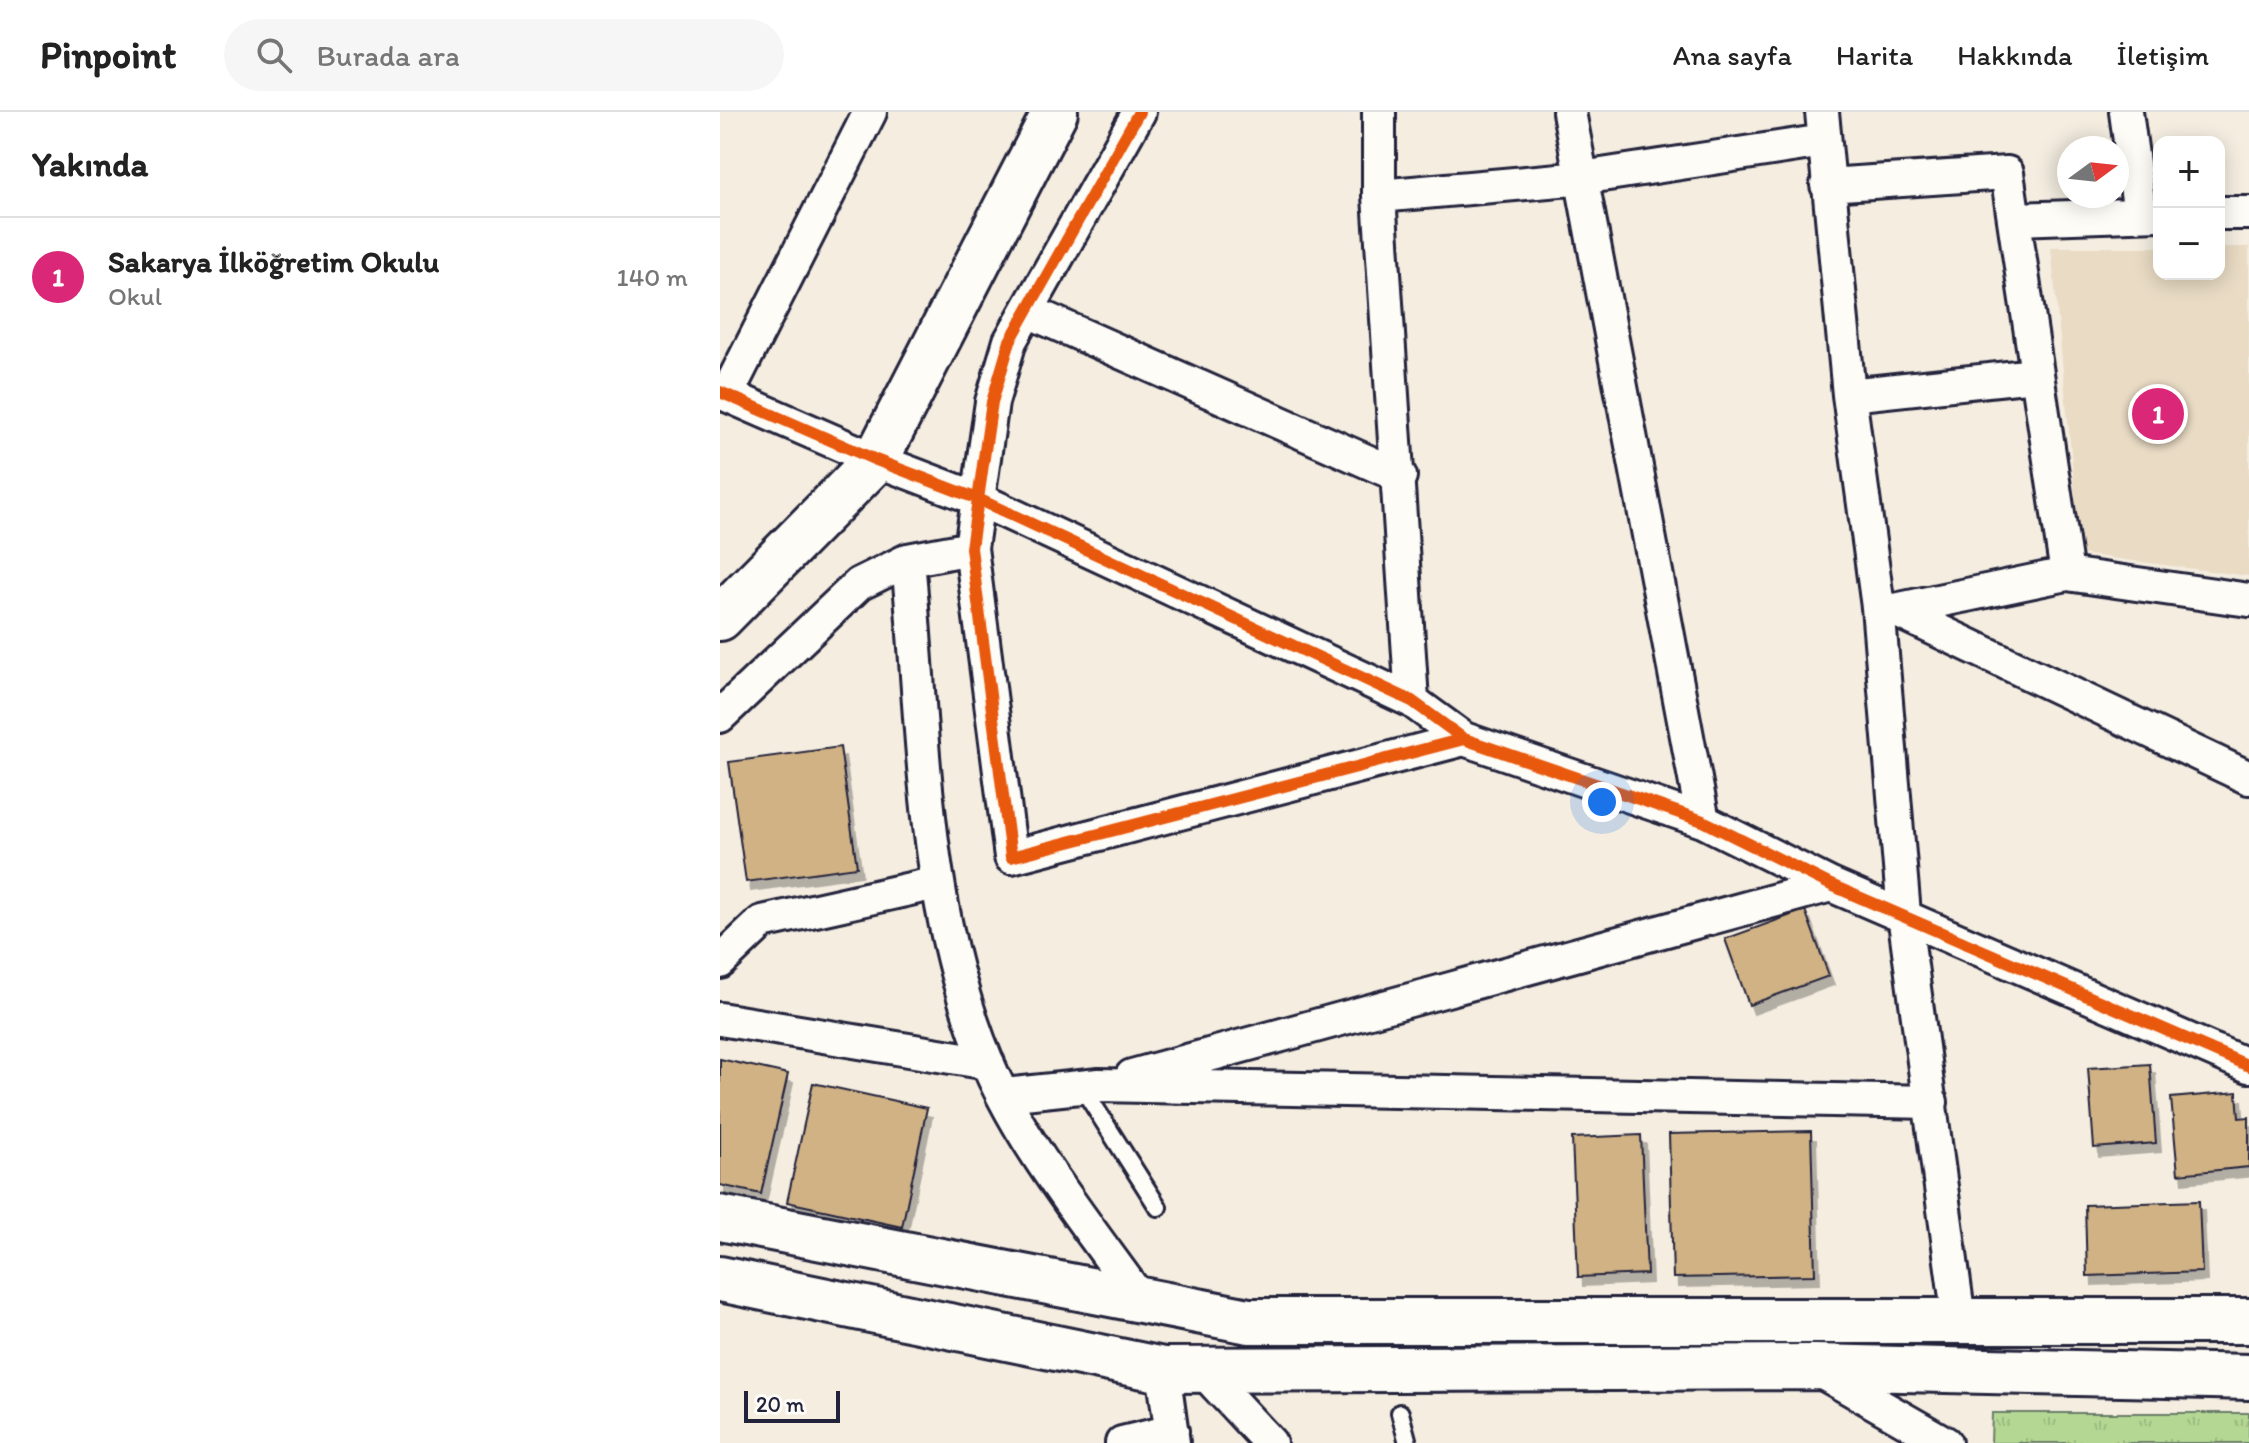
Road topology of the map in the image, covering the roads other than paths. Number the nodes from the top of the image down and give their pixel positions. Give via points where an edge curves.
1 (870, 112) edge
2 (1055, 112) edge
3 (1139, 112) edge
4 (1379, 112) edge
5 (1569, 112) edge
6 (2126, 112) edge
7 (1823, 127) edge
8 (1582, 178) junction
9 (1827, 185) junction
10 (1379, 196) junction
11 (2225, 213) edge
12 (2249, 213) edge
13 (2150, 214) edge
14 (2015, 219) junction
15 (1028, 311) junction
16 (2035, 375) junction
17 (724, 393) edge
18 (1849, 395) junction
19 (876, 460) junction
20 (1400, 476) junction
21 (978, 499) junction
22 (971, 548) junction
23 (908, 560) junction
24 (2067, 574) junction
25 (2249, 600) edge
26 (1886, 608) junction
27 (720, 618) edge
28 (1412, 701) junction
29 (720, 716) edge
30 (1464, 739) junction
31 (2249, 778) edge
32 (1703, 821) junction
33 (937, 883) junction
34 (1831, 885) junction
35 (1904, 914) junction
36 (720, 962) edge
37 (720, 1019) edge
38 (988, 1063) junction
39 (2249, 1066) edge
40 (1090, 1086) junction
41 (1005, 1095) junction
42 (1931, 1102) junction
43 (1158, 1207) dead end
44 (720, 1218) edge
45 (720, 1279) edge
46 (1142, 1302) junction
47 (1959, 1320) junction
48 (2249, 1321) edge
49 (1814, 1367) junction
50 (1183, 1371) junction
51 (2249, 1377) edge
52 (1400, 1413) dead end
53 (1172, 1437) edge
54 (1122, 1443) edge
55 (1270, 1443) edge
56 (1408, 1443) edge
57 (1945, 1443) edge

1 - 17 street
2 - 19 main road
3 - 15 street
4 - 10 street
5 - 8 street
6 - 13 street
7 - 8 street
7 - 9 street
8 - 10 street
8 - 32 street
9 - 14 street via 2007,173
9 - 18 street
10 - 20 street
11 - 12 street
13 - 14 street
14 - 16 street
15 - 20 street
15 - 21 street via 999,374
16 - 18 street
16 - 24 street
17 - 19 street
18 - 26 street
19 - 21 street
19 - 27 main road
20 - 28 street
21 - 22 street
21 - 28 street
22 - 23 street
22 - 30 street via 1011,857
23 - 29 street via 859,584
23 - 33 street
24 - 25 street
24 - 26 street
26 - 31 street
26 - 35 street
28 - 30 street
30 - 32 street
32 - 34 street
33 - 36 street via 762,922
33 - 38 street via 946,936
34 - 35 street
34 - 40 street
35 - 39 street
35 - 42 street
37 - 38 street
38 - 41 street
40 - 41 street
40 - 42 street
40 - 43 lane
41 - 46 street via 1050,1173
42 - 47 street
44 - 46 main road
45 - 50 main road
46 - 47 main road via 1249,1321
47 - 48 main road
49 - 50 main road
49 - 51 main road
49 - 57 street
50 - 53 street
50 - 55 street
52 - 56 lane
53 - 54 street

